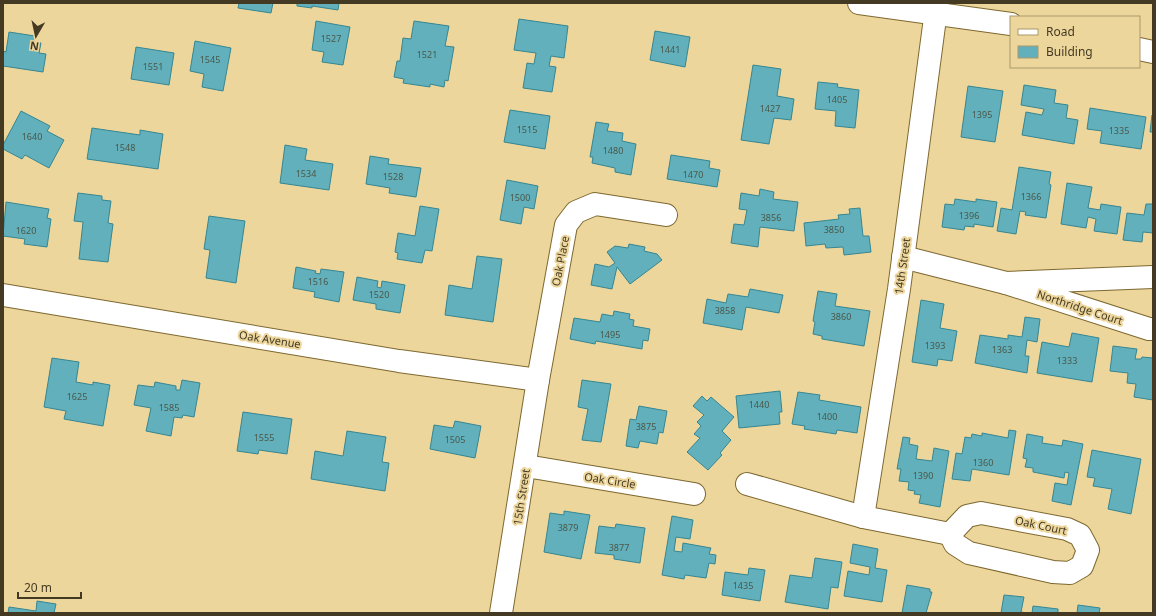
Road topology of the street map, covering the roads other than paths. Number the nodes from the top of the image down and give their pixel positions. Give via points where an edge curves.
1 (859, 3) edge
2 (936, 9) edge
3 (1010, 24) edge
4 (1140, 49) edge
5 (1153, 52) edge
6 (666, 215) dead end
7 (904, 256) junction
8 (1153, 277) edge
9 (1006, 283) junction
10 (3, 295) edge
11 (1153, 329) edge
12 (538, 380) junction
13 (526, 466) junction
14 (748, 484) dead end
15 (694, 494) dead end
16 (863, 517) junction
17 (950, 534) junction
18 (501, 613) edge

1 - 2 street
2 - 3 street
2 - 7 street, 14th Street
4 - 5 street
6 - 12 street, Oak Place via 595,204 576,212 566,225
7 - 9 street, Northridge Court
7 - 16 street, 14th Street
8 - 9 street, Northridge Court
9 - 11 street, Northridge Court
10 - 12 street, Oak Avenue via 399,361
12 - 13 street, 15th Street
13 - 15 street, Oak Circle
13 - 18 street, 15th Street
14 - 16 street
16 - 17 street
17 - 17 street, Oak Court via 967,516 981,513 1067,529 1080,535 1088,550 1082,566 1070,573 1052,572 970,553 955,544

